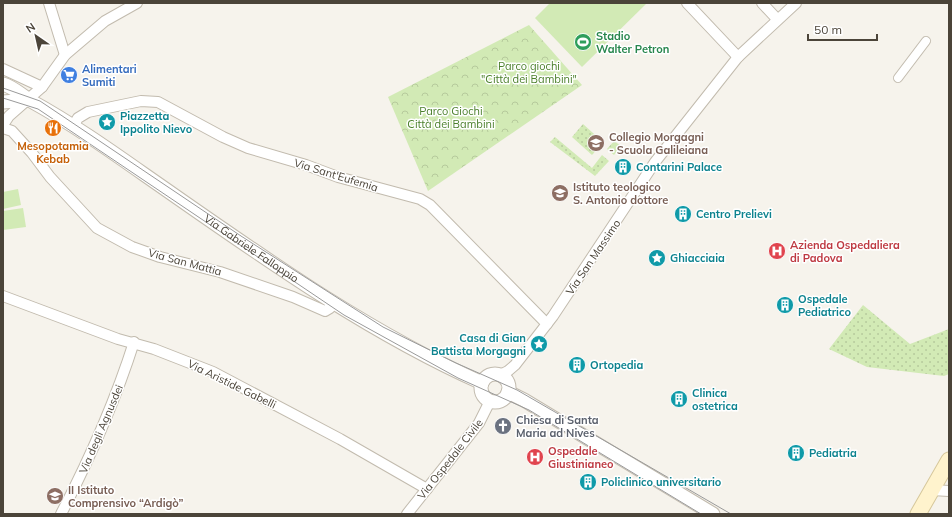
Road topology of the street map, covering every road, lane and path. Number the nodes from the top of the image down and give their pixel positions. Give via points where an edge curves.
1 (49, 3) edge
2 (137, 3) edge
3 (687, 3) edge
4 (762, 3) edge
5 (796, 3) edge
6 (777, 19) junction
7 (926, 41) dead end
8 (65, 55) junction
9 (738, 57) junction
10 (3, 69) edge
11 (898, 78) dead end
12 (3, 84) edge
13 (42, 86) junction
14 (29, 100) junction
15 (3, 102) edge
16 (3, 126) edge
17 (73, 126) junction
18 (3, 296) edge
19 (334, 302) junction
20 (547, 324) junction
21 (134, 342) junction
22 (500, 375) junction
23 (482, 383) junction
24 (508, 392) junction
25 (490, 401) junction
26 (949, 460) edge
27 (427, 489) junction
28 (932, 490) junction
29 (949, 491) edge
30 (61, 514) edge
31 (407, 514) edge
32 (713, 514) edge
33 (918, 514) edge

1 - 8 street
2 - 8 street via 106,21
3 - 9 street
4 - 6 street
5 - 6 street, Via San Massimo
6 - 9 street, Via San Massimo
7 - 11 street
8 - 13 street
9 - 20 street, Via San Massimo via 655,162
10 - 13 street
12 - 14 street, Via Gabriele Falloppio via 13,87
13 - 14 street
14 - 15 street
14 - 16 street via 9,116
14 - 17 street, Via Gabriele Falloppio
16 - 19 street, Via San Mattia via 32,153 50,177 97,228 132,247 220,272 325,311
17 - 19 street, Via Gabriele Falloppio
17 - 20 street, Via Sant'Eufemia via 78,118 88,112 141,101 158,102 222,137 248,148 338,177 420,199 430,205
18 - 21 street, Via Aristide Gabelli via 118,339
19 - 23 street, Via Gabriele Falloppio via 420,353
20 - 22 street, Via San Massimo via 515,365
21 - 27 street, Via Aristide Gabelli via 213,372 340,439
21 - 30 street, Via degli Agnusdei via 86,466
22 - 23 street via 488,376
22 - 24 street via 506,380
23 - 25 street via 482,394
24 - 25 street via 500,401
24 - 32 street
25 - 27 street, Via Ospedale Civile via 479,423
26 - 28 main road
27 - 31 street, Via Ospedale Civile
28 - 29 street
28 - 33 main road

